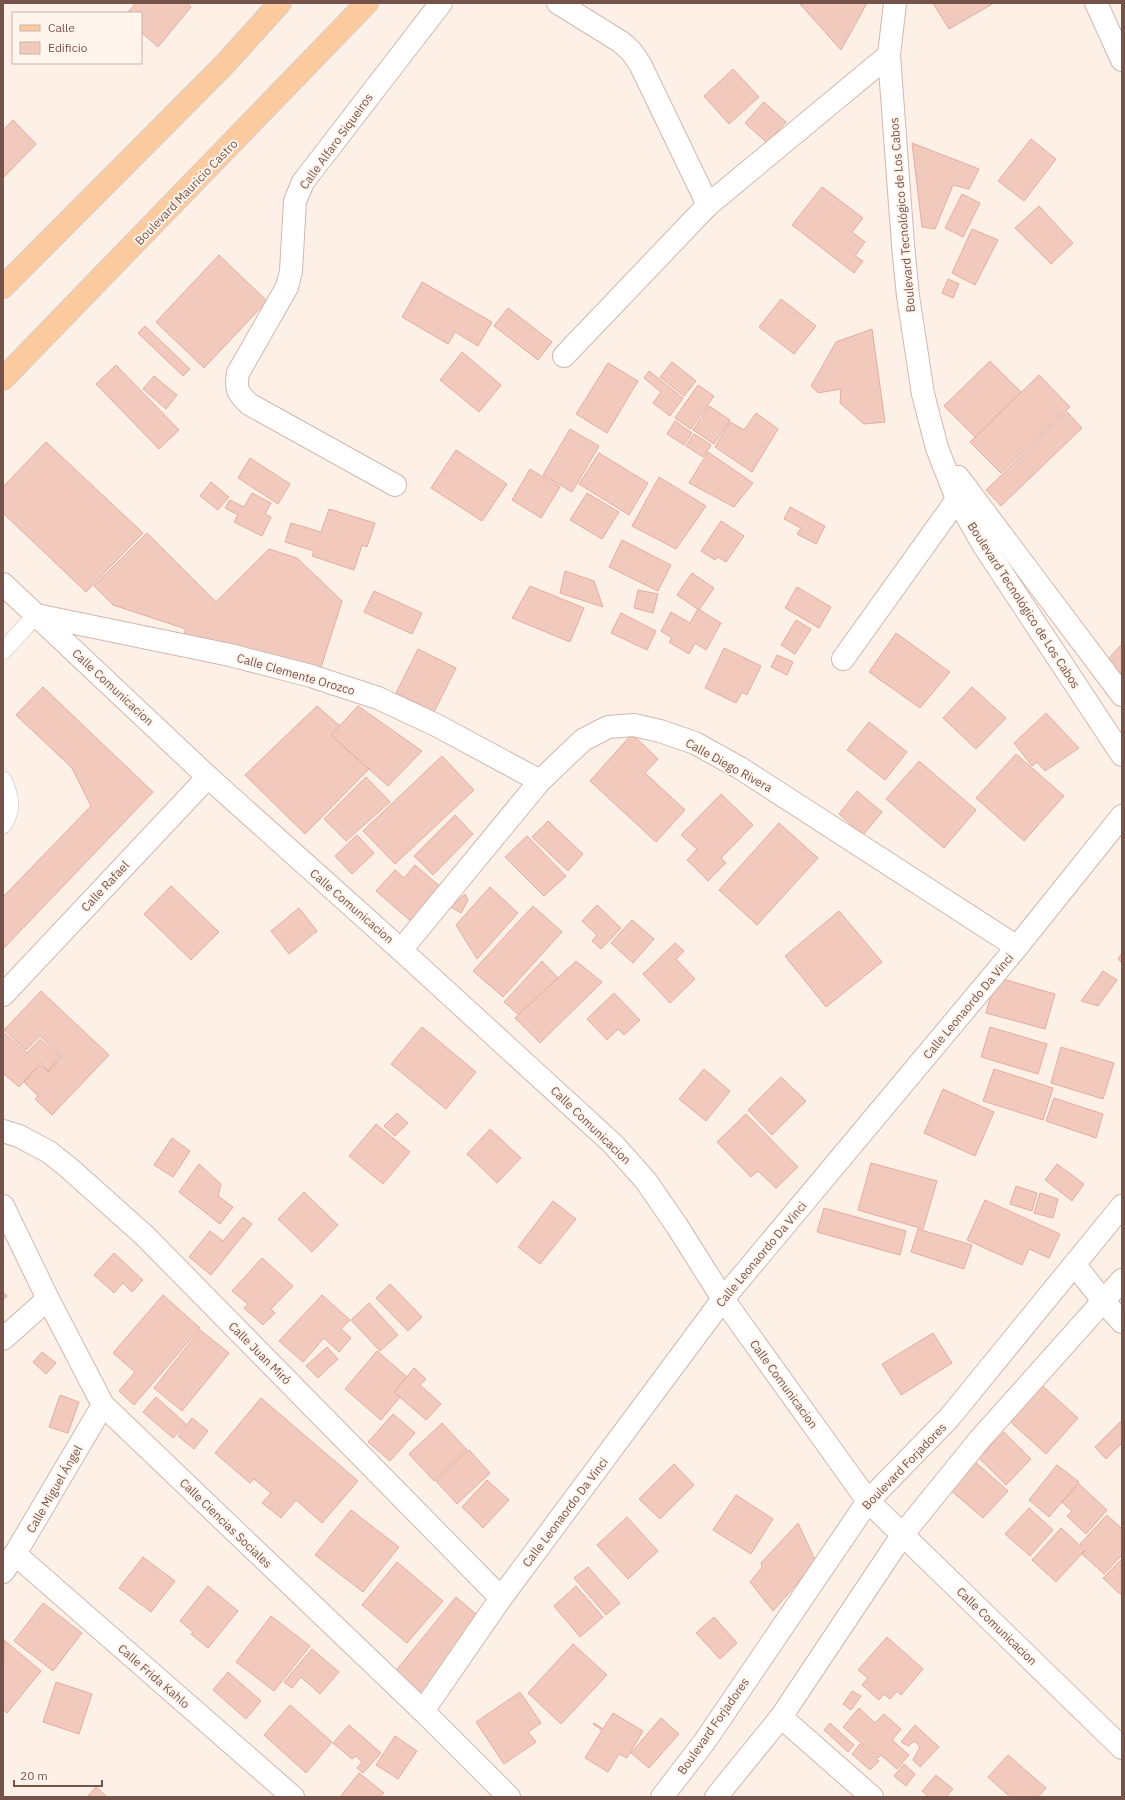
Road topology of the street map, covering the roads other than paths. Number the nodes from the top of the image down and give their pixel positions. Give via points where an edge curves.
1 (280, 3) edge
2 (367, 3) edge
3 (441, 3) edge
4 (558, 3) edge
5 (895, 3) edge
6 (1096, 3) edge
7 (889, 55) junction
8 (1122, 60) edge
9 (708, 205) junction
10 (3, 288) edge
11 (564, 356) dead end
12 (3, 379) edge
13 (395, 485) dead end
14 (961, 493) junction
15 (3, 584) edge
16 (36, 615) junction
17 (3, 651) edge
18 (844, 659) dead end
19 (1122, 695) edge
20 (1122, 755) edge
21 (208, 778) junction
22 (3, 780) edge
23 (540, 781) junction
24 (1122, 816) edge
25 (3, 825) edge
26 (1017, 947) junction
27 (401, 950) junction
28 (3, 995) edge
29 (3, 1130) edge
30 (3, 1206) edge
31 (1122, 1206) edge
32 (1075, 1265) junction
33 (1122, 1280) edge
34 (48, 1299) junction
35 (723, 1299) junction
36 (1104, 1302) junction
37 (1122, 1322) edge
38 (3, 1339) edge
39 (103, 1405) junction
40 (868, 1501) junction
41 (903, 1534) junction
42 (15, 1554) junction
43 (3, 1572) edge
44 (501, 1598) junction
45 (423, 1711) junction
46 (781, 1717) junction
47 (1122, 1748) edge
48 (293, 1797) edge
49 (509, 1797) edge
50 (662, 1797) edge
51 (716, 1797) edge
52 (872, 1797) edge

1 - 10 main road via 223,66
2 - 12 main road, Boulevard Mauricio Castro
3 - 13 street, Calle Alfaro Siqueiros via 303,182 295,201 291,271 287,287 238,374 235,386 249,404
4 - 9 street via 621,42 631,51 640,64
5 - 7 street, Boulevard Tecnológico de Los Cabos
6 - 8 street
7 - 9 street
7 - 14 street, Boulevard Tecnológico de Los Cabos via 902,245 923,394 937,448
9 - 11 street
14 - 18 street
14 - 19 street, Boulevard Tecnológico de Los Cabos
14 - 20 street, Boulevard Tecnológico de Los Cabos via 984,546
15 - 16 street, Calle Comunicacion
16 - 17 lane
16 - 21 street, Calle Comunicacion
16 - 23 street, Calle Clemente Orozco via 230,655 310,676 378,698 438,726
21 - 27 street, Calle Comunicacion
21 - 28 street, Calle Rafael
22 - 25 lane via 11,802
23 - 26 street, Calle Diego Rivera via 583,740 608,727 634,725 660,731 695,744 740,768
23 - 27 street, Calle Diego Rivera
24 - 26 street, Calle Leonaordo Da Vinci
26 - 35 street, Calle Leonaordo Da Vinci
27 - 35 street, Calle Comunicacion via 614,1144 646,1181
29 - 44 street, Calle Juan Miró via 49,1152 145,1236
30 - 34 street, Calle Ciencias Sociales
31 - 32 street, Boulevard Forjadores
32 - 36 street
32 - 40 street, Boulevard Forjadores via 949,1418
33 - 36 street
34 - 38 street
34 - 39 street, Calle Ciencias Sociales
35 - 40 street, Calle Comunicacion
35 - 44 street, Calle Leonaordo Da Vinci
36 - 37 street
36 - 41 street via 980,1439
39 - 42 street, Calle Miguel Ángel
39 - 45 street, Calle Ciencias Sociales
40 - 41 street, Calle Comunicacion
40 - 50 street, Boulevard Forjadores via 705,1741
41 - 46 street
41 - 47 street, Calle Comunicacion
42 - 43 street, Calle Miguel Ángel
42 - 48 street, Calle Frida Kahlo
44 - 45 street, Calle Leonaordo Da Vinci
45 - 49 street, Calle Ciencias Sociales
46 - 51 street
46 - 52 street

